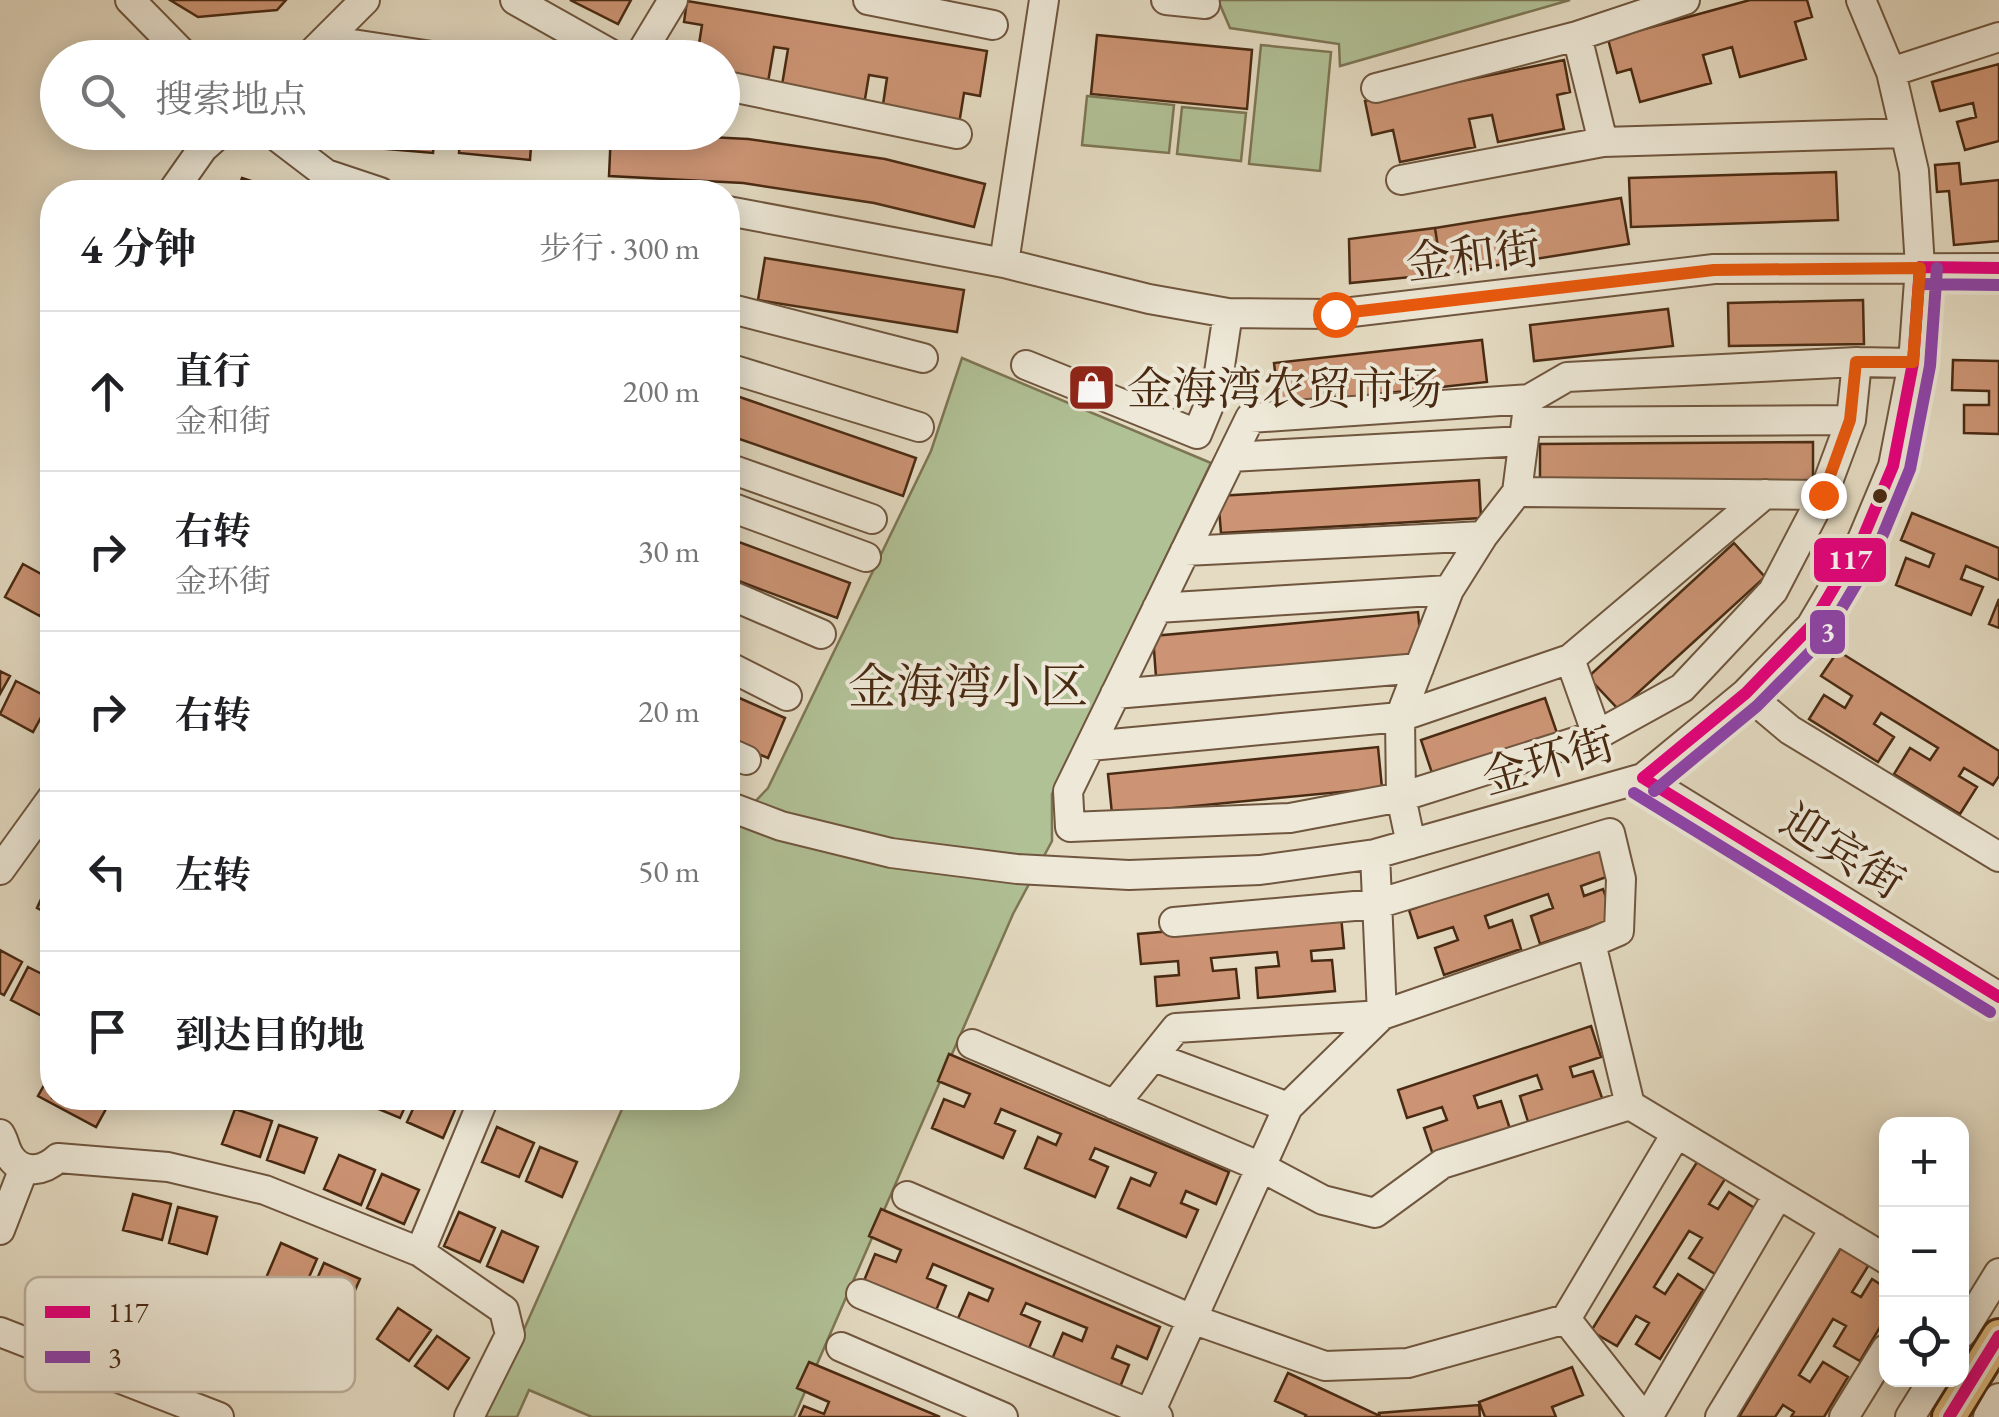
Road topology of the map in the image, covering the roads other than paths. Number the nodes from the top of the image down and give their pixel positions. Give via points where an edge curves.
1 (130, 0) edge
2 (365, 0) edge
3 (515, 0) edge
4 (673, 0) edge
5 (868, 0) edge
6 (1044, 0) edge
7 (1166, 0) edge
8 (1685, 0) edge
9 (1860, 0) edge
10 (1205, 4) dead end
11 (993, 25) dead end
12 (1578, 36) junction
13 (1999, 37) edge
14 (169, 40) edge
15 (325, 40) edge
16 (586, 40) edge
17 (649, 40) edge
18 (1890, 72) junction
19 (1376, 88) dead end
20 (740, 89) edge
21 (1905, 133) junction
22 (958, 134) dead end
23 (1603, 142) junction
24 (202, 150) edge
25 (295, 150) edge
26 (180, 180) edge
27 (344, 180) edge
28 (1401, 180) dead end
29 (740, 213) edge
30 (1004, 264) junction
31 (1920, 268) junction
32 (1999, 268) edge
33 (740, 311) edge
34 (1228, 312) junction
35 (923, 358) dead end
36 (1856, 362) junction
37 (1913, 362) junction
38 (1026, 364) dead end
39 (740, 372) edge
40 (1850, 420) junction
41 (1526, 421) junction
42 (919, 427) dead end
43 (1231, 457) junction
44 (740, 472) edge
45 (1516, 492) junction
46 (1766, 494) junction
47 (1823, 495) junction
48 (740, 511) edge
49 (872, 519) dead end
50 (1482, 536) junction
51 (1185, 551) junction
52 (866, 558) dead end
53 (1449, 590) junction
54 (740, 599) edge
55 (1157, 608) junction
56 (821, 634) dead end
57 (1570, 659) junction
58 (1419, 668) junction
59 (740, 672) edge
60 (1746, 692) junction
61 (1115, 694) junction
62 (787, 696) dead end
63 (1400, 716) junction
64 (1597, 735) junction
65 (1090, 746) junction
66 (1643, 778) junction
67 (1401, 797) junction
68 (740, 811) edge
69 (40, 815) edge
70 (1411, 844) junction
71 (1375, 854) junction
72 (1999, 856) edge
73 (0, 870) edge
74 (1377, 904) junction
75 (1174, 922) dead end
76 (1590, 942) junction
77 (1999, 996) edge
78 (1382, 1015) junction
79 (972, 1044) dead end
80 (1154, 1057) junction
81 (1114, 1105) junction
82 (1630, 1105) junction
83 (1288, 1107) junction
84 (479, 1110) edge
85 (0, 1134) edge
86 (1676, 1134) junction
87 (24, 1168) junction
88 (1260, 1168) junction
89 (1778, 1195) junction
90 (907, 1196) dead end
91 (1835, 1228) junction
92 (0, 1230) edge
93 (420, 1252) junction
94 (1879, 1255) edge
95 (1999, 1272) edge
96 (862, 1294) dead end
97 (1192, 1319) junction
98 (1566, 1319) junction
99 (1969, 1321) edge
100 (0, 1332) edge
101 (1999, 1336) edge
102 (25, 1342) edge
103 (841, 1347) dead end
104 (1879, 1360) edge
105 (1929, 1387) edge
106 (155, 1392) edge
107 (1999, 1398) edge
108 (1152, 1416) edge
109 (219, 1417) edge
110 (468, 1417) edge
111 (1003, 1417) edge
112 (1645, 1417) edge
113 (1720, 1417) edge
114 (1844, 1417) edge
115 (1910, 1417) edge
116 (1949, 1417) edge
117 (1988, 1417) edge

1 - 14 street
2 - 15 street
3 - 16 street
4 - 17 street
5 - 11 street
6 - 30 street
7 - 10 street
8 - 12 street
9 - 18 street, 金环街
12 - 19 street
12 - 23 street
13 - 18 street
18 - 21 street, 金环街
20 - 22 street
21 - 23 street
21 - 31 street, 金环街
23 - 28 street
24 - 26 street
25 - 27 street
29 - 30 street, 金和街
30 - 34 street, 金和街 via 1148,300
31 - 32 street, 金和街
31 - 34 street, 金和街 via 1714,270 1335,314
31 - 37 street, 金环街
33 - 35 street
34 - 38 street via 1217,386 1197,434
36 - 37 street
36 - 40 street
36 - 41 street via 1567,376
37 - 60 street, 金环街 via 1893,466 1862,540 1811,626
39 - 42 street
40 - 41 street
40 - 47 street
41 - 43 street
41 - 43 street via 1250,418
41 - 45 street
43 - 51 street
44 - 49 street
45 - 46 street
45 - 50 street
46 - 47 street
46 - 57 street
47 - 64 street via 1773,591 1682,688
48 - 52 street
50 - 51 street
50 - 53 street
51 - 55 street
53 - 55 street
53 - 58 street
54 - 56 street
55 - 61 street
57 - 63 street
57 - 64 street
58 - 61 street
58 - 63 street
59 - 62 street
60 - 66 street, 金环街
60 - 72 street via 1790,730
61 - 65 street
63 - 65 street
63 - 67 street
64 - 67 street
65 - 67 street via 1068,791 1070,827 1290,818
66 - 70 street, 金环街
66 - 77 street, 迎宾街
67 - 70 street
68 - 71 street, 金环街 via 891,853 1017,869 1129,875 1260,870
69 - 73 street
70 - 71 street, 金环街
71 - 74 street
74 - 75 street
74 - 76 street via 1610,833 1621,879 1619,931
74 - 78 street
76 - 78 street
76 - 82 street
78 - 80 street via 1176,1028
78 - 83 street
79 - 81 street
80 - 81 street
80 - 83 street
81 - 88 street
82 - 86 street
82 - 88 street via 1442,1164 1375,1214 1323,1200
83 - 88 street
84 - 93 street
85 - 87 street via 10,1157
86 - 89 street
86 - 98 street
87 - 92 street
87 - 93 street via 43,1168 58,1158 168,1168 265,1190
88 - 97 street
89 - 91 street
89 - 112 street
90 - 97 street
91 - 94 street
91 - 113 street
93 - 110 street via 504,1310 510,1335
95 - 99 street
96 - 108 street
97 - 98 street via 1325,1366 1408,1363
97 - 108 street
98 - 112 street
100 - 102 street
101 - 116 main road
103 - 111 street
104 - 114 street
105 - 115 street
106 - 109 street
107 - 117 street

